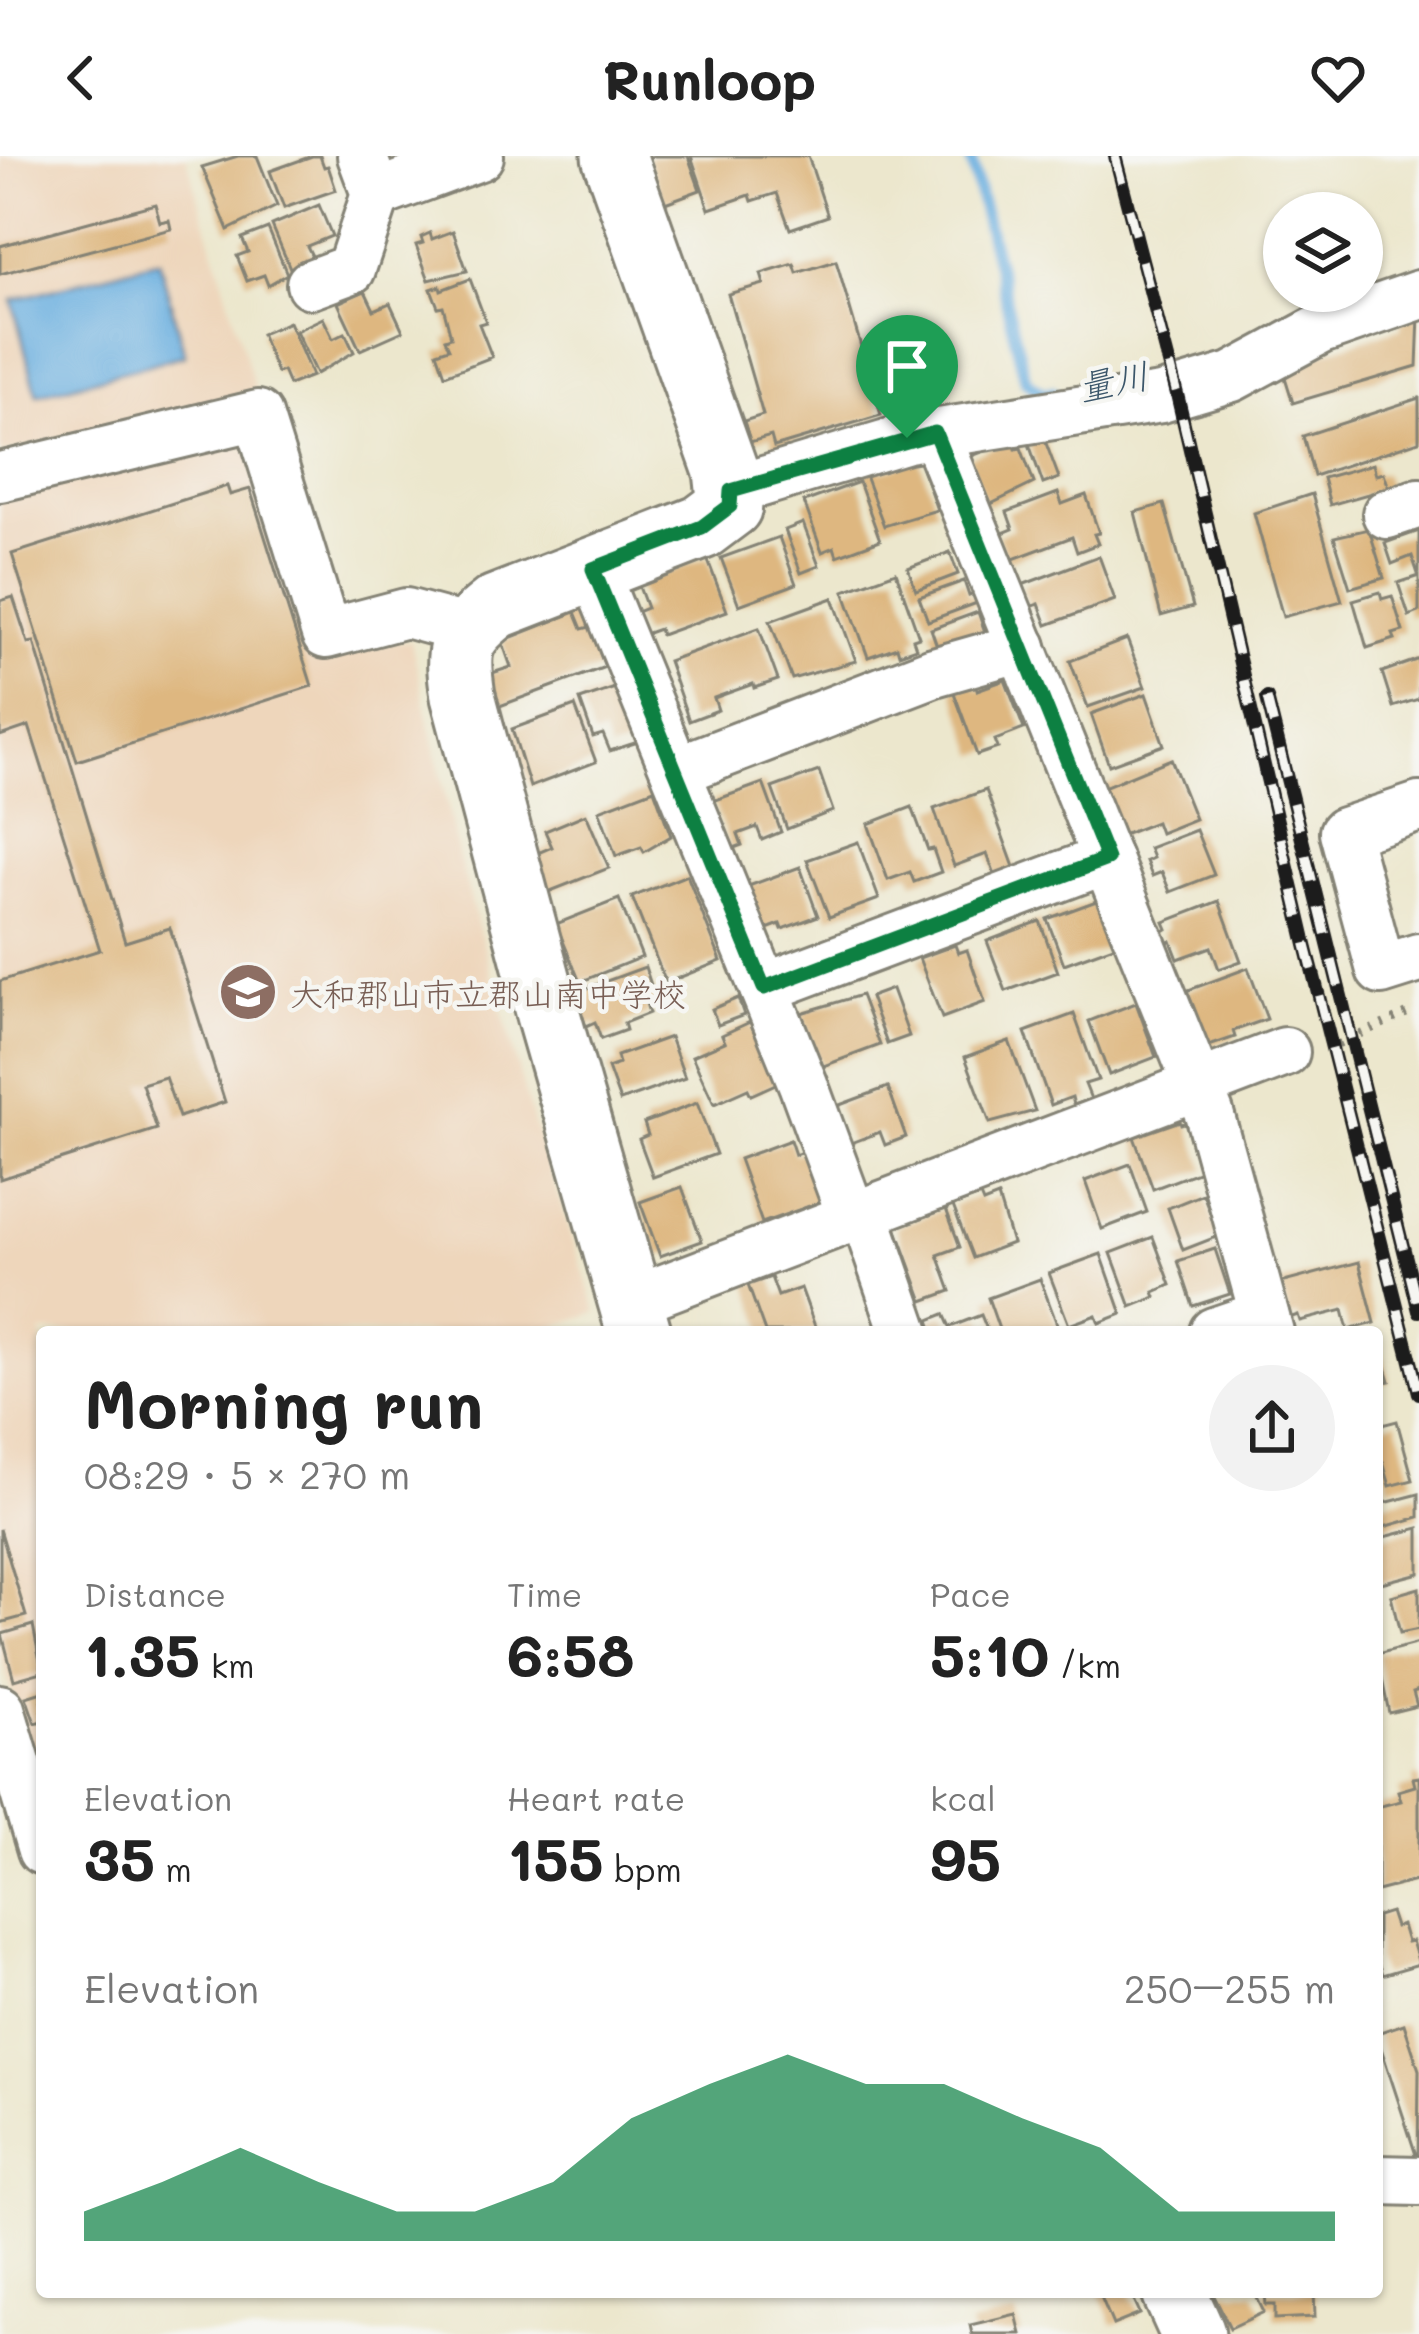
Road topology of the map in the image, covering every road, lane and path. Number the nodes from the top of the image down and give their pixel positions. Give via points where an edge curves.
1 (479, 156) edge
2 (614, 156) edge
3 (369, 175) edge
4 (311, 284) dead end
5 (1419, 295) edge
6 (935, 433) junction
7 (0, 477) edge
8 (731, 491) junction
9 (593, 569) junction
10 (470, 630) junction
11 (1022, 647) junction
12 (676, 771) junction
13 (1419, 807) edge
14 (1107, 859) junction
15 (1419, 958) edge
16 (764, 988) junction
17 (1285, 1052) dead end
18 (1198, 1084) junction
19 (858, 1215) junction
20 (636, 1316) edge
21 (1266, 1323) edge
22 (903, 1326) edge
23 (0, 1709) edge
24 (36, 1830) edge
25 (1383, 2180) edge
26 (1419, 2181) edge

1 - 3 street
2 - 8 street
3 - 4 street via 351,268
5 - 6 street via 1321,329 1193,389
6 - 8 street
6 - 11 street
7 - 10 street via 258,415 326,634 406,613
8 - 9 street via 730,506 702,527
9 - 10 street via 496,607
9 - 12 street
10 - 20 street via 458,661 463,696
11 - 12 street via 934,672
11 - 14 street
12 - 16 street
13 - 15 street via 1344,832 1381,970
14 - 16 street
14 - 18 street
16 - 19 street
17 - 18 street
18 - 19 street
18 - 21 street
19 - 20 street
19 - 22 street
23 - 24 street
25 - 26 street

